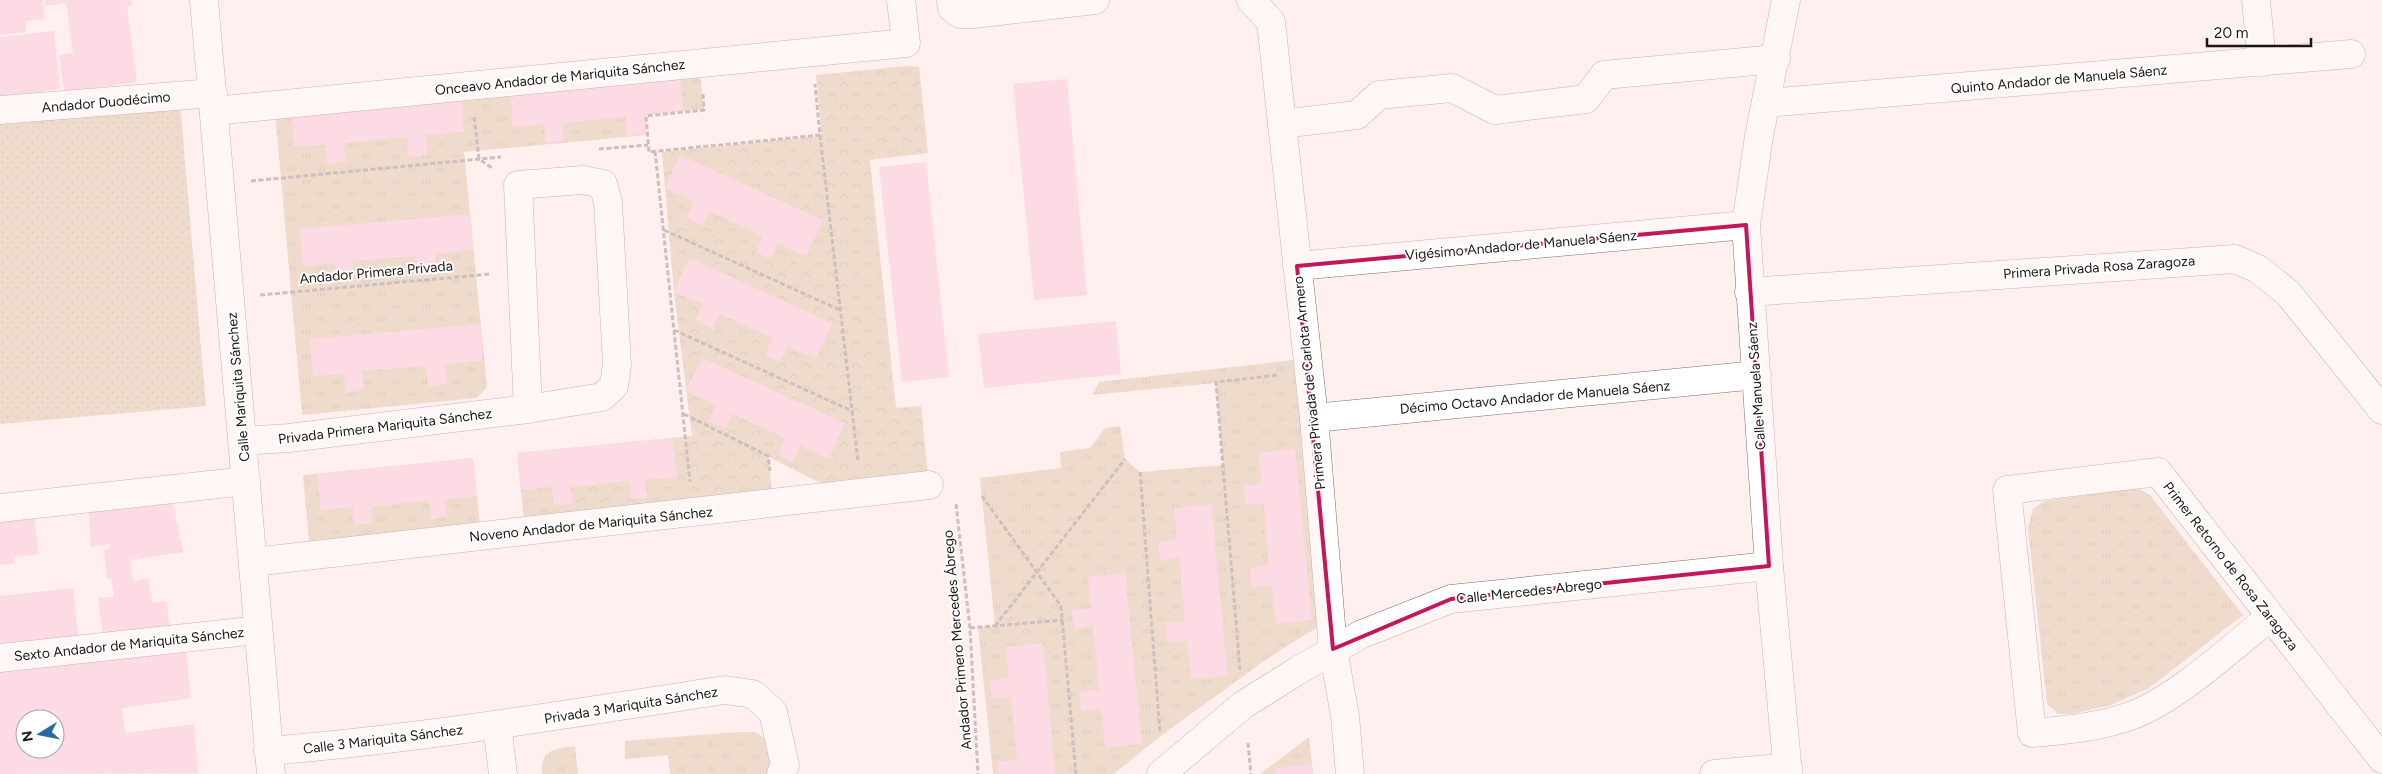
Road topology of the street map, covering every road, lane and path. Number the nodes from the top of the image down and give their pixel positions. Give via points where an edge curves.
1 (204, 0) edge
2 (901, 0) edge
3 (952, 0) edge
4 (1095, 0) edge
5 (1251, 0) edge
6 (1786, 0) edge
7 (2256, 0) edge
8 (2351, 54) dead end
9 (1776, 59) junction
10 (2262, 62) junction
11 (700, 63) junction
12 (814, 81) dead end
13 (470, 85) junction
14 (214, 102) junction
15 (1766, 104) junction
16 (0, 110) edge
17 (1282, 124) junction
18 (820, 135) junction
19 (648, 145) junction
20 (592, 150) dead end
21 (655, 151) junction
22 (507, 157) dead end
23 (479, 159) junction
24 (220, 185) junction
25 (518, 185) junction
26 (1746, 225) junction
27 (663, 230) junction
28 (1297, 266) junction
29 (523, 271) junction
30 (1749, 292) junction
31 (230, 298) junction
32 (841, 311) junction
33 (674, 330) junction
34 (1309, 372) junction
35 (1757, 375) junction
36 (528, 409) junction
37 (2382, 410) edge
38 (852, 411) junction
39 (683, 414) junction
40 (1314, 418) junction
41 (243, 440) junction
42 (1124, 459) dead end
43 (1140, 472) dead end
44 (246, 481) junction
45 (929, 486) dead end
46 (861, 493) junction
47 (982, 496) dead end
48 (774, 503) junction
49 (956, 504) dead end
50 (0, 508) edge
51 (693, 512) junction
52 (253, 562) junction
53 (1769, 566) junction
54 (1037, 572) junction
55 (2270, 617) junction
56 (1063, 620) junction
57 (995, 626) junction
58 (970, 628) junction
59 (258, 630) junction
60 (1333, 649) junction
61 (0, 658) edge
62 (1243, 705) junction
63 (497, 725) junction
64 (2382, 759) edge
65 (270, 763) edge
66 (1788, 771) edge
67 (1162, 773) edge
68 (503, 774) edge
69 (781, 774) edge
70 (978, 774) edge
71 (1076, 774) edge
72 (1350, 774) edge
73 (1714, 774) edge

1 - 14 street, Calle Mariquita Sánchez
2 - 11 street, Onceavo Andador de Mariquita Sánchez via 906,43
3 - 4 street via 952,8 960,14 973,14
5 - 17 street, Primera Privada de Carlota Armero via 1270,22
6 - 9 street, Calle Manuela Sáenz
7 - 10 street
8 - 10 street, Quinto Andador de Manuela Sáenz
9 - 15 street, Calle Manuela Sáenz
9 - 17 street via 1604,75 1586,99 1495,110 1452,88 1379,95 1357,115
10 - 15 street, Quinto Andador de Manuela Sáenz
11 - 13 street, Onceavo Andador de Mariquita Sánchez
11 - 19 path via 704,110 646,116
12 - 18 path
13 - 14 street, Onceavo Andador de Mariquita Sánchez
13 - 23 path
14 - 16 street, Andador Duodécimo
14 - 24 street, Calle Mariquita Sánchez
15 - 26 street, Calle Manuela Sáenz
17 - 28 street, Primera Privada de Carlota Armero
18 - 21 path
18 - 32 path
19 - 20 path
19 - 21 path via 649,152
21 - 27 path
22 - 23 path
23 - 24 path
23 - 25 path
24 - 31 street, Calle Mariquita Sánchez
25 - 29 street
25 - 36 street, Privada Primera Mariquita Sánchez via 583,180 603,184 608,202 617,364 614,386 602,397
26 - 28 street, Vigésimo Andador de Manuela Sáenz
26 - 30 street, Calle Manuela Sáenz
27 - 32 path
27 - 33 path
28 - 34 street, Primera Privada de Carlota Armero
29 - 31 path, Andador Primera Privada
29 - 36 street
30 - 35 street, Calle Manuela Sáenz
30 - 37 street, Primera Privada Rosa Zaragoza via 2235,258 2258,269 2288,293
31 - 41 street, Calle Mariquita Sánchez
32 - 38 path
33 - 38 path
33 - 39 path
34 - 40 street, Primera Privada de Carlota Armero
34 - 62 path via 1216,382
35 - 40 street, Décimo Octavo Andador de Manuela Sáenz
35 - 53 street, Calle Manuela Sáenz
36 - 41 street, Privada Primera Mariquita Sánchez via 289,438
38 - 46 path
39 - 48 path via 768,456
39 - 51 path
40 - 60 street, Primera Privada de Carlota Armero
41 - 44 street, Calle Mariquita Sánchez
42 - 54 path
43 - 67 path
44 - 50 street
44 - 52 street, Calle Mariquita Sánchez
45 - 46 street, Noveno Andador de Mariquita Sánchez
46 - 48 street, Noveno Andador de Mariquita Sánchez
47 - 54 path
48 - 51 street, Noveno Andador de Mariquita Sánchez
49 - 58 path, Andador Primero Mercedes Ábrego
51 - 52 street, Noveno Andador de Mariquita Sánchez
52 - 59 street, Calle Mariquita Sánchez
53 - 60 street, Calle Mercedes Abrego via 1451,599 1402,617
53 - 66 street, Calle Manuela Sáenz
54 - 56 path via 1061,606
54 - 57 path
55 - 55 street, Primer Retorno de Rosa Zaragoza via 2169,697 2134,714 2098,725 2032,734 2007,490 2158,472
55 - 64 street, Primer Retorno de Rosa Zaragoza
56 - 57 path
56 - 71 path
57 - 58 path
58 - 70 path, Andador Primero Mercedes Ábrego
59 - 61 street, Sexto Andador de Mariquita Sánchez
59 - 65 street, Calle Mariquita Sánchez
60 - 62 street, Calle Mercedes Abrego
60 - 72 street, Primera Privada de Carlota Armero via 1345,716
62 - 67 street, Calle Mercedes Abrego
63 - 65 street, Calle 3 Mariquita Sánchez via 344,745
63 - 68 street
63 - 69 street, Privada 3 Mariquita Sánchez via 725,690 753,694 773,712 784,765
66 - 73 street

